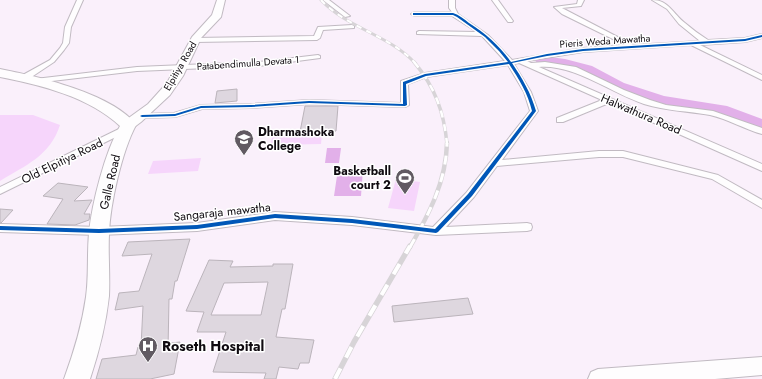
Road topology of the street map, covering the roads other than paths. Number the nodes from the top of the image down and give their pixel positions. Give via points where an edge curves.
1 (80, 0) edge
2 (221, 0) edge
3 (326, 0) edge
4 (452, 0) edge
5 (495, 0) edge
6 (581, 0) edge
7 (655, 0) edge
8 (414, 14) dead end
9 (456, 15) junction
10 (347, 16) dead end
11 (510, 21) dead end
12 (352, 27) dead end
13 (420, 33) dead end
14 (483, 34) junction
15 (762, 36) edge
16 (195, 40) junction
17 (706, 42) junction
18 (692, 43) junction
19 (632, 47) junction
20 (318, 57) dead end
21 (520, 61) junction
22 (509, 63) junction
23 (531, 65) junction
24 (182, 67) junction
25 (0, 73) edge
26 (762, 78) edge
27 (30, 79) junction
28 (607, 101) junction
29 (560, 120) dead end
30 (131, 124) junction
31 (762, 131) edge
32 (495, 163) junction
33 (762, 168) edge
34 (0, 191) edge
35 (762, 205) edge
36 (527, 227) dead end
37 (0, 228) edge
38 (99, 231) junction
39 (436, 231) junction
40 (762, 366) edge
41 (76, 379) edge
42 (598, 379) edge

1 - 27 street via 68,27 66,43 52,61
2 - 16 main road, Elpitiya Road via 216,17
3 - 10 street
4 - 9 street via 452,8
5 - 11 street
6 - 19 street via 579,5 557,7
7 - 17 street via 669,8 682,23
8 - 9 street
9 - 14 street
12 - 16 street via 320,28 317,38
13 - 14 street
14 - 22 street via 500,48
15 - 17 street, Pieris Weda Mawatha via 745,40
16 - 24 main road, Elpitiya Road
17 - 18 street, Pieris Weda Mawatha
18 - 19 street, Pieris Weda Mawatha
18 - 26 street
19 - 21 street, Pieris Weda Mawatha via 583,50
20 - 24 street, Patabendimulla Devata 1 via 277,63
21 - 22 street, Pieris Weda Mawatha
21 - 23 street, Halwathura Road
22 - 30 street, Pieris Weda Mawatha via 425,75 404,83 405,105 309,102 202,107
22 - 32 street via 533,102 534,111
23 - 28 street, Halwathura Road
23 - 31 street via 545,64 573,69 647,102 713,113
24 - 27 street, Patabendimulla Devata 1
24 - 30 main road, Elpitiya Road via 161,98
25 - 27 highway
27 - 30 highway via 109,110
28 - 29 street
28 - 33 street, Halwathura Road via 712,144
30 - 34 street, Old Elpitiya Road
30 - 38 highway, Galle Road via 113,166
32 - 35 street via 623,154 715,177
32 - 39 street via 470,195
36 - 39 street
37 - 38 street, Sangaraja mawatha
38 - 39 street, Sangaraja mawatha via 197,227 275,216 352,221
38 - 41 highway, Galle Road via 96,307 86,355
40 - 42 main road

